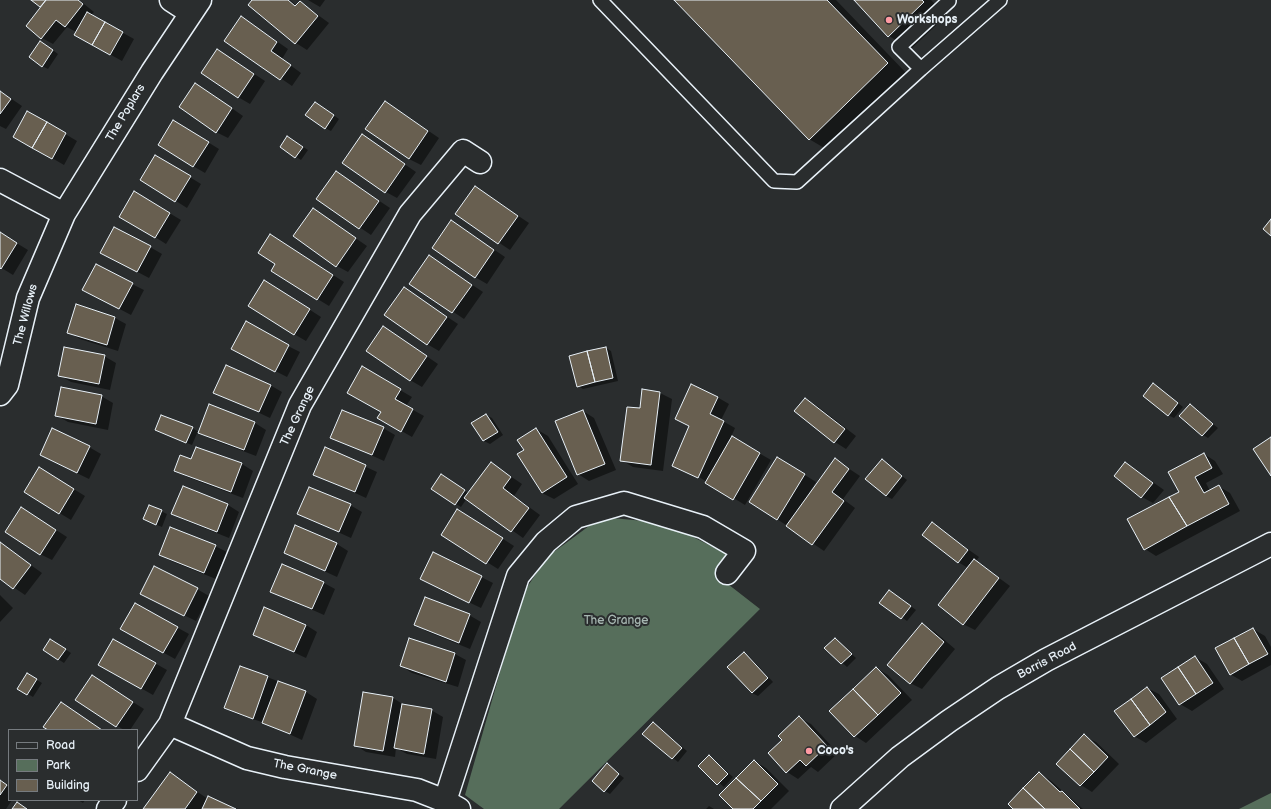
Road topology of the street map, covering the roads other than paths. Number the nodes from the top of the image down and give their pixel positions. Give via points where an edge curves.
1 (171, 0) edge
2 (600, 0) edge
3 (947, 0) edge
4 (1000, 0) edge
5 (195, 6) edge
6 (921, 69) junction
7 (480, 162) dead end
8 (0, 180) edge
9 (64, 214) junction
10 (0, 394) edge
11 (1271, 544) edge
12 (727, 572) dead end
13 (170, 724) junction
14 (138, 769) edge
15 (114, 801) edge
16 (452, 805) edge
17 (108, 809) edge
18 (842, 809) edge

1 - 5 street, The Poplars
2 - 6 lane via 774,181 797,182
3 - 6 lane via 949,1 899,47
4 - 6 lane
5 - 9 street, The Poplars
7 - 13 street, The Grange via 463,151 410,214 300,405
8 - 9 street
9 - 10 street, The Willows via 28,298 7,385
11 - 18 street, Borris Road via 1046,660 998,688 900,758
12 - 16 street, The Grange via 744,551 703,527 624,503 576,517 546,542 518,576
13 - 14 street, The Grange
13 - 16 street, The Grange via 247,758 417,790
15 - 17 street

